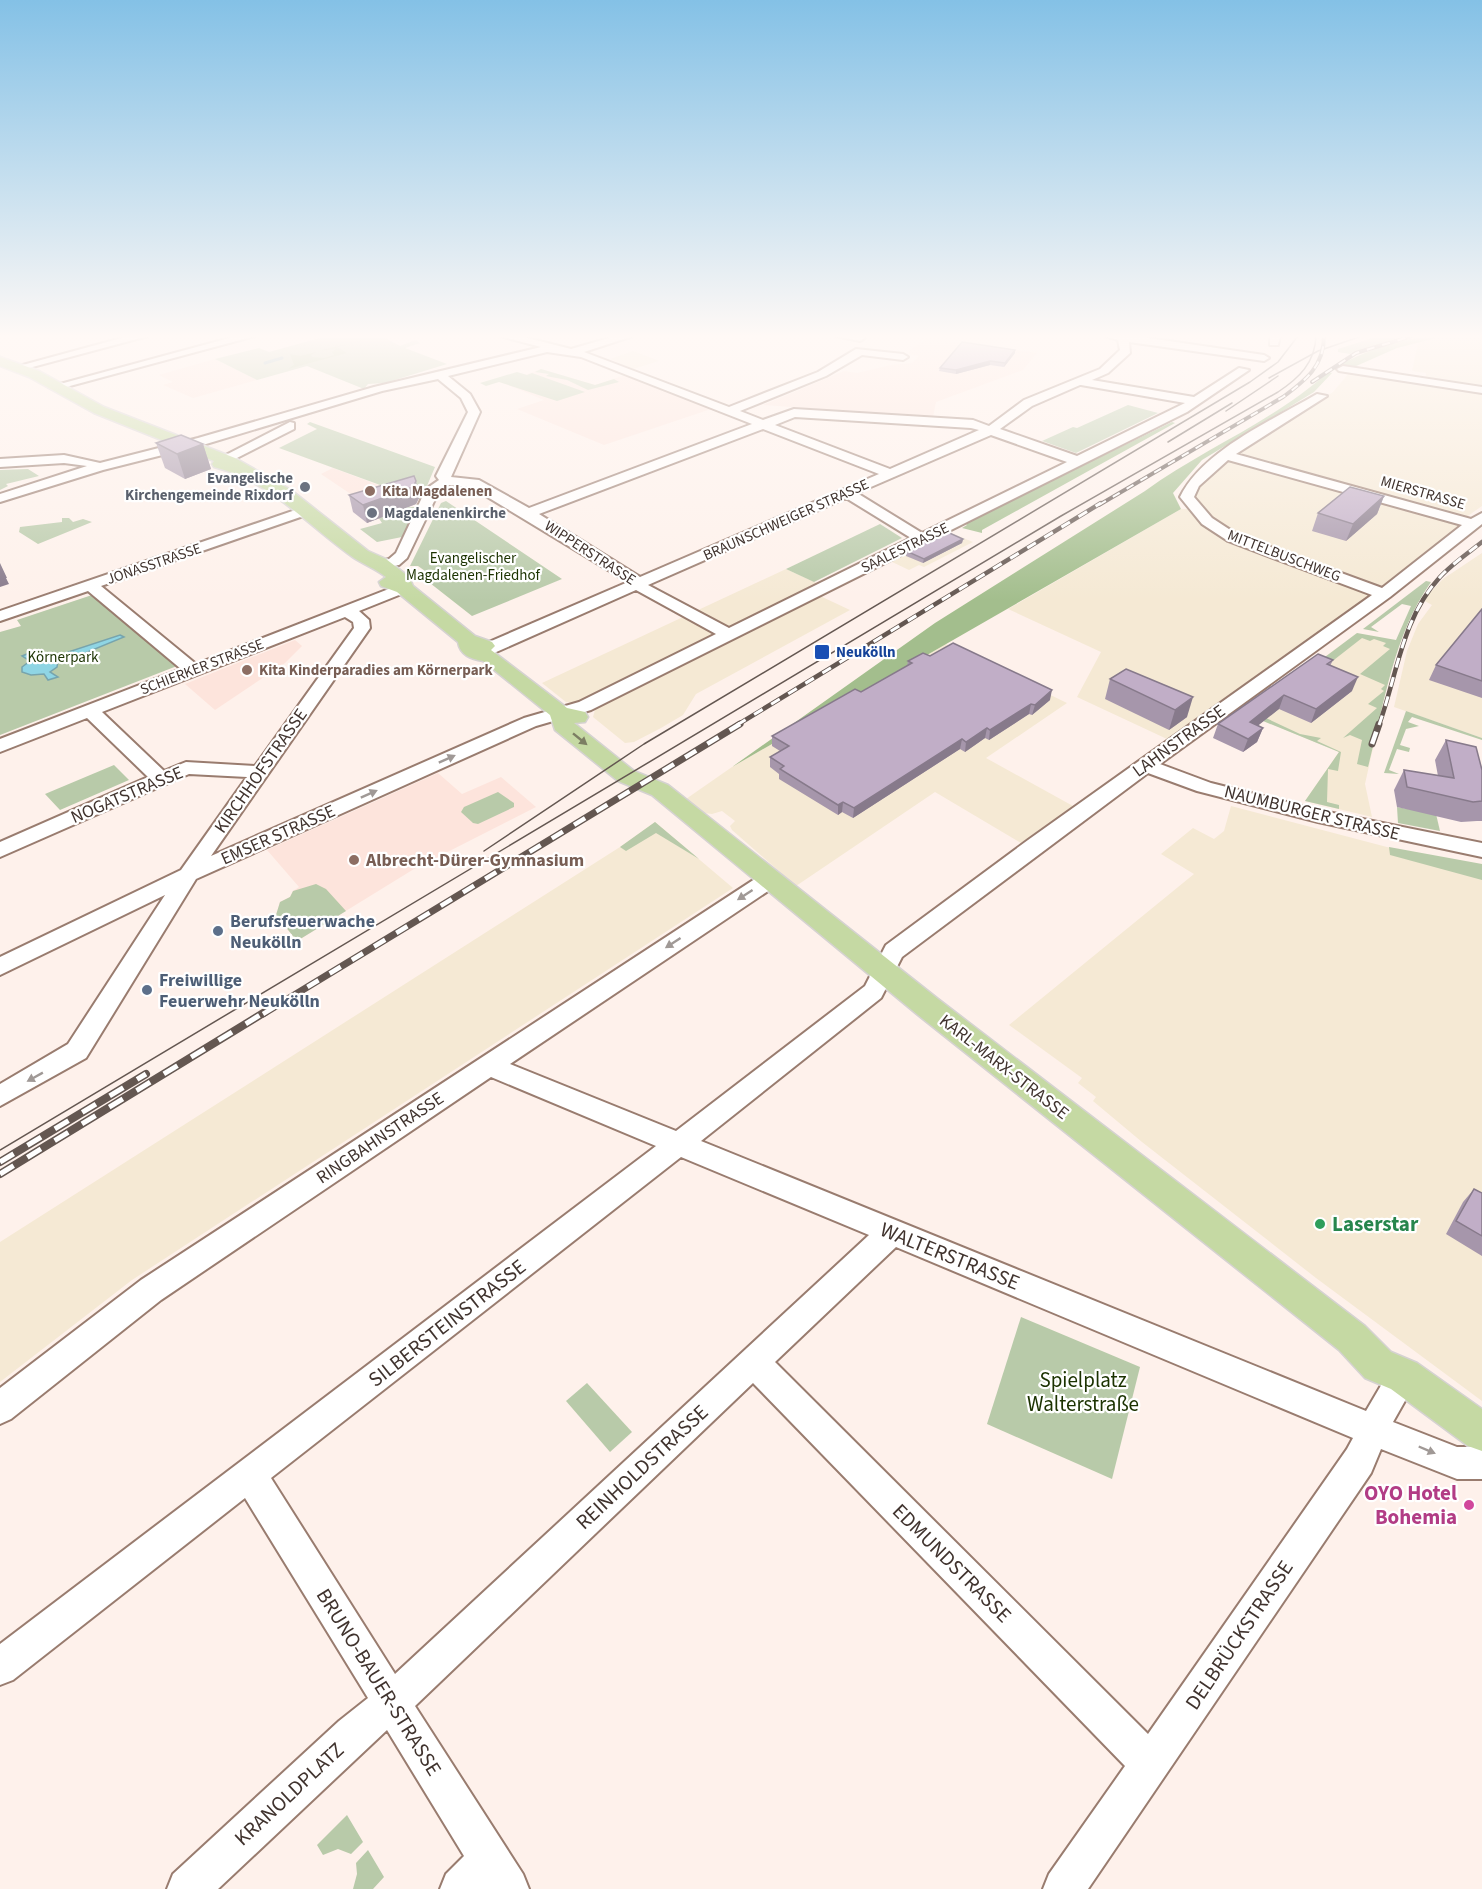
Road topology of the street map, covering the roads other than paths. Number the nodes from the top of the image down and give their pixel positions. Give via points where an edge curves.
1 (133, 424) edge
2 (262, 424) edge
3 (295, 424) edge
4 (468, 424) edge
5 (764, 424) joint
6 (970, 424) edge
7 (999, 424) edge
8 (1151, 424) edge
9 (1275, 424) edge
10 (991, 430) junction
11 (184, 445) junction
12 (1225, 455) junction
13 (1078, 461) junction
14 (226, 462) junction
15 (0, 463) edge
16 (98, 467) junction
17 (891, 474) junction
18 (447, 482) junction
19 (847, 493) junction
20 (0, 498) edge
21 (307, 510) junction
22 (529, 513) junction
23 (1478, 520) edge
24 (922, 539) junction
25 (362, 555) junction
26 (383, 566) junction
27 (639, 585) junction
28 (91, 586) junction
29 (404, 588) junction
30 (1384, 594) junction
31 (346, 610) junction
32 (0, 616) edge
33 (730, 635) junction
34 (488, 652) junction
35 (192, 670) junction
36 (90, 711) junction
37 (560, 713) junction
38 (0, 746) edge
39 (1146, 765) junction
40 (260, 772) junction
41 (161, 778) junction
42 (0, 850) edge
43 (1482, 850) edge
44 (189, 875) junction
45 (769, 880) junction
46 (0, 968) edge
47 (883, 970) junction
48 (525, 1040) junction
49 (489, 1066) junction
50 (528, 1083) junction
51 (0, 1096) edge
52 (679, 1144) junction
53 (892, 1232) junction
54 (754, 1362) junction
55 (1404, 1376) junction
56 (0, 1408) edge
57 (1373, 1428) junction
58 (1482, 1432) edge
59 (1482, 1463) edge
60 (250, 1475) junction
61 (0, 1667) edge
62 (392, 1702) junction
63 (1150, 1764) junction
64 (499, 1874) edge
65 (188, 1889) edge
66 (461, 1889) edge
67 (1064, 1889) edge

1 - 11 main road, KARL-MARX-STRASSE
2 - 11 street
3 - 14 street
4 - 18 street via 442,476
5 - 17 street
5 - 22 street
6 - 10 street
7 - 10 street, BRAUNSCHWEIGER STRASSE
8 - 13 street, SAALESTRASSE
9 - 12 street, MITTELBUSCHWEG
10 - 13 street
10 - 17 street, BRAUNSCHWEIGER STRASSE
11 - 14 main road, KARL-MARX-STRASSE
11 - 16 street
12 - 23 street, MIERSTRASSE
12 - 30 street, MITTELBUSCHWEG via 1213,463 1187,494 1207,521 1233,538
13 - 24 street, SAALESTRASSE
14 - 21 main road, KARL-MARX-STRASSE via 281,491
15 - 16 street via 78,460
16 - 20 street
17 - 19 street, BRAUNSCHWEIGER STRASSE
18 - 22 street, WIPPERSTRASSE via 474,483
18 - 26 street via 433,489 402,555
19 - 24 street
19 - 27 street, BRAUNSCHWEIGER STRASSE
21 - 25 main road, KARL-MARX-STRASSE
21 - 28 street, JONASSTRASSE
22 - 27 street, WIPPERSTRASSE
23 - 30 street, LAHNSTRASSE
24 - 33 street, SAALESTRASSE
25 - 26 main road, KARL-MARX-STRASSE
25 - 29 main road, KARL-MARX-STRASSE via 389,583
26 - 29 main road, KARL-MARX-STRASSE via 402,581
27 - 33 street, WIPPERSTRASSE
27 - 34 street, BRAUNSCHWEIGER STRASSE
28 - 32 street, JONASSTRASSE
28 - 35 street
29 - 31 street, SCHIERKER STRASSE
29 - 34 main road, KARL-MARX-STRASSE via 468,640 469,648 477,654
30 - 39 street, LAHNSTRASSE
31 - 35 street, SCHIERKER STRASSE
31 - 40 street, KIRCHHOFSTRASSE via 363,622 362,628
33 - 37 street, SAALESTRASSE via 585,706
34 - 37 main road, KARL-MARX-STRASSE
35 - 36 street, SCHIERKER STRASSE
36 - 38 street, SCHIERKER STRASSE
36 - 41 street
44 -> 37 street, EMSER STRASSE via 523,725
37 - 45 main road, KARL-MARX-STRASSE via 580,718 626,752 653,775 660,790
39 - 43 street, NAUMBURGER STRASSE via 1182,780 1329,819
39 - 47 street, LAHNSTRASSE via 894,951
40 - 41 street, NOGATSTRASSE via 194,768
40 - 44 street, KIRCHHOFSTRASSE
41 - 42 street, NOGATSTRASSE
44 - 46 street, EMSER STRASSE
44 -> 51 street, KIRCHHOFSTRASSE via 70,1058
45 - 47 main road, KARL-MARX-STRASSE
45 -> 48 street, RINGBAHNSTRASSE
47 - 52 street, SILBERSTEINSTRASSE via 873,992
47 - 55 main road, KARL-MARX-STRASSE via 1352,1338 1378,1365
48 - 49 street, RINGBAHNSTRASSE
48 - 50 street
49 - 50 street, WALTERSTRASSE
49 - 56 street, RINGBAHNSTRASSE via 152,1290
50 - 52 street, WALTERSTRASSE
52 - 53 street, WALTERSTRASSE
52 - 60 street, SILBERSTEINSTRASSE
53 - 54 street, REINHOLDSTRASSE
53 - 57 street, WALTERSTRASSE
54 - 62 street, REINHOLDSTRASSE
54 - 63 street, EDMUNDSTRASSE
55 - 57 street, DELBRÜCKSTRASSE
55 - 58 main road, KARL-MARX-STRASSE
57 -> 59 street via 1457,1463
57 - 63 street, DELBRÜCKSTRASSE via 1359,1461
60 - 61 street, SILBERSTEINSTRASSE
60 - 62 street, BRUNO-BAUER-STRASSE
62 - 64 street, BRUNO-BAUER-STRASSE
62 - 65 street, KRANOLDPLATZ via 352,1734
63 - 67 street, DELBRÜCKSTRASSE
64 - 66 street

